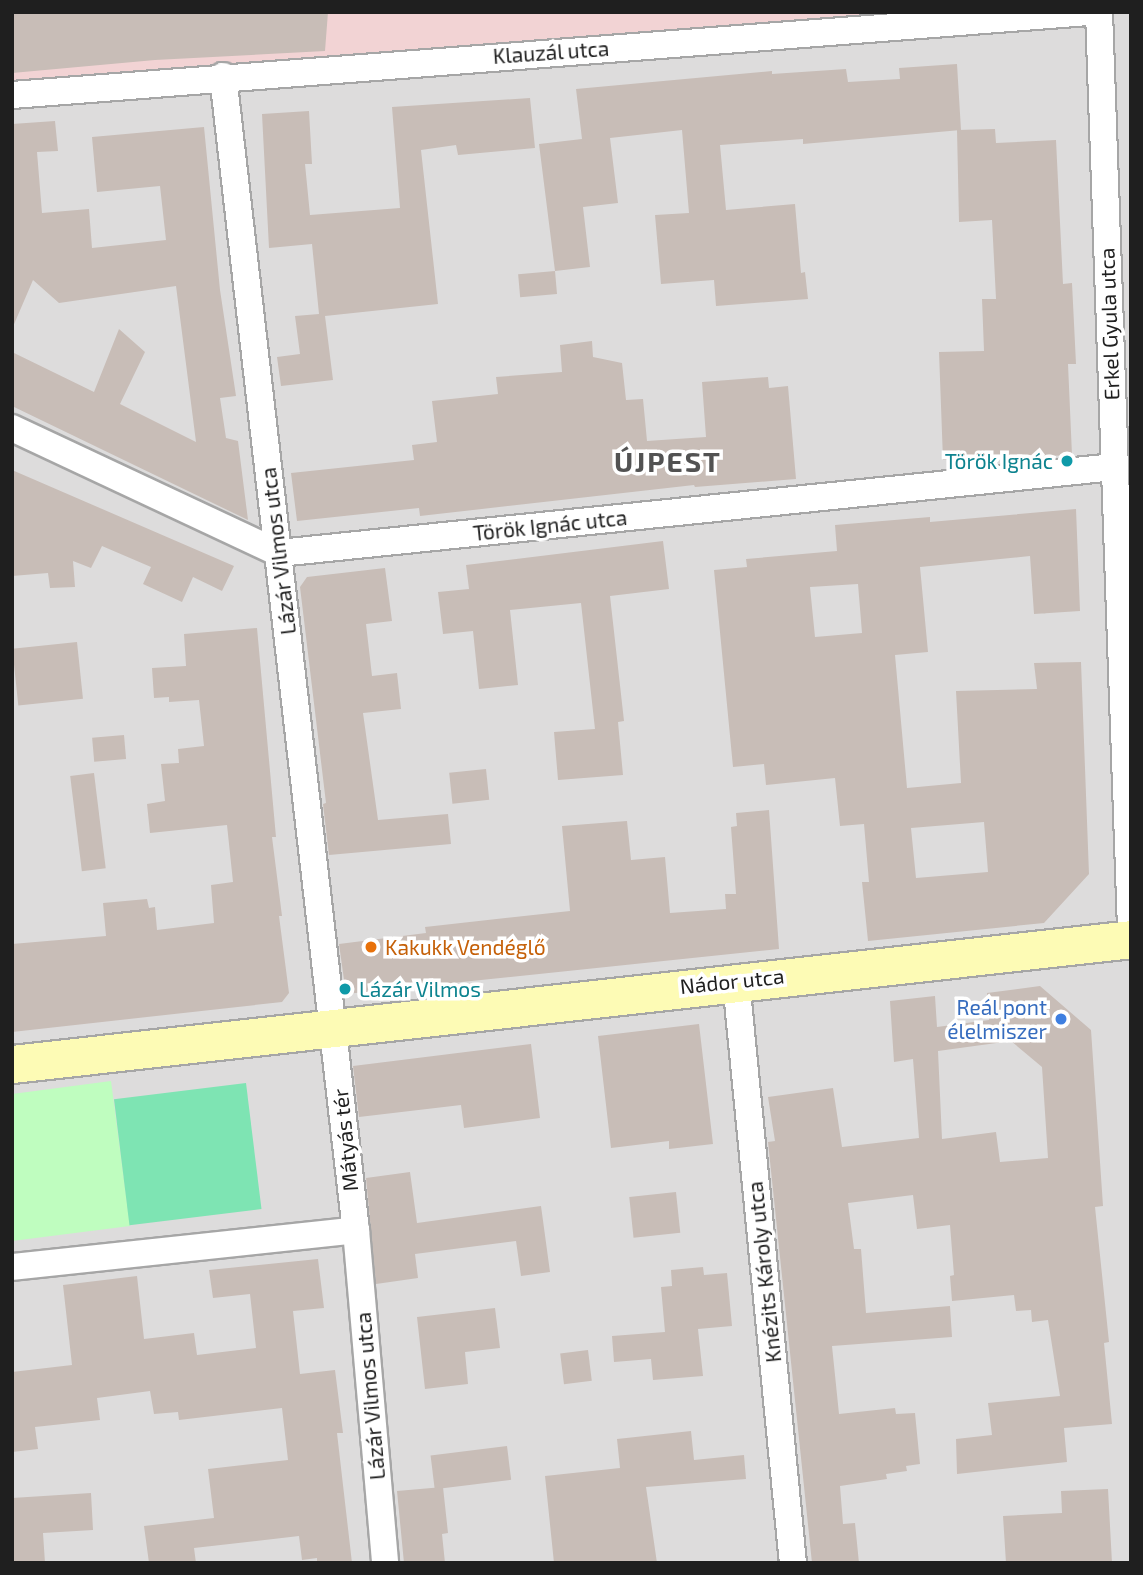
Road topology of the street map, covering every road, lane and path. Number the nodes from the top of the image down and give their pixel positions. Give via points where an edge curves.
1 (1089, 12) edge
2 (1099, 12) edge
3 (223, 76) junction
4 (12, 94) edge
5 (12, 428) edge
6 (1114, 467) junction
7 (279, 553) junction
8 (1131, 930) edge
9 (1131, 939) edge
10 (736, 981) junction
11 (333, 1027) junction
12 (12, 1064) edge
13 (356, 1230) junction
14 (12, 1267) edge
15 (385, 1563) edge
16 (793, 1563) edge

1 - 3 street, Klauzál utca
2 - 6 street, Erkel Gyula utca
3 - 4 street, Klauzál utca
3 - 7 street, Lázár Vilmos utca
5 - 7 street
6 - 7 street, Török Ignác utca
6 - 8 street, Erkel Gyula utca
7 - 11 street, Lázár Vilmos utca
9 - 10 street, Nádor utca
10 - 11 street, Nádor utca
10 - 16 street, Knézits Károly utca
11 - 12 street
11 - 13 street, Mátyás tér
13 - 14 street
13 - 15 street, Lázár Vilmos utca

